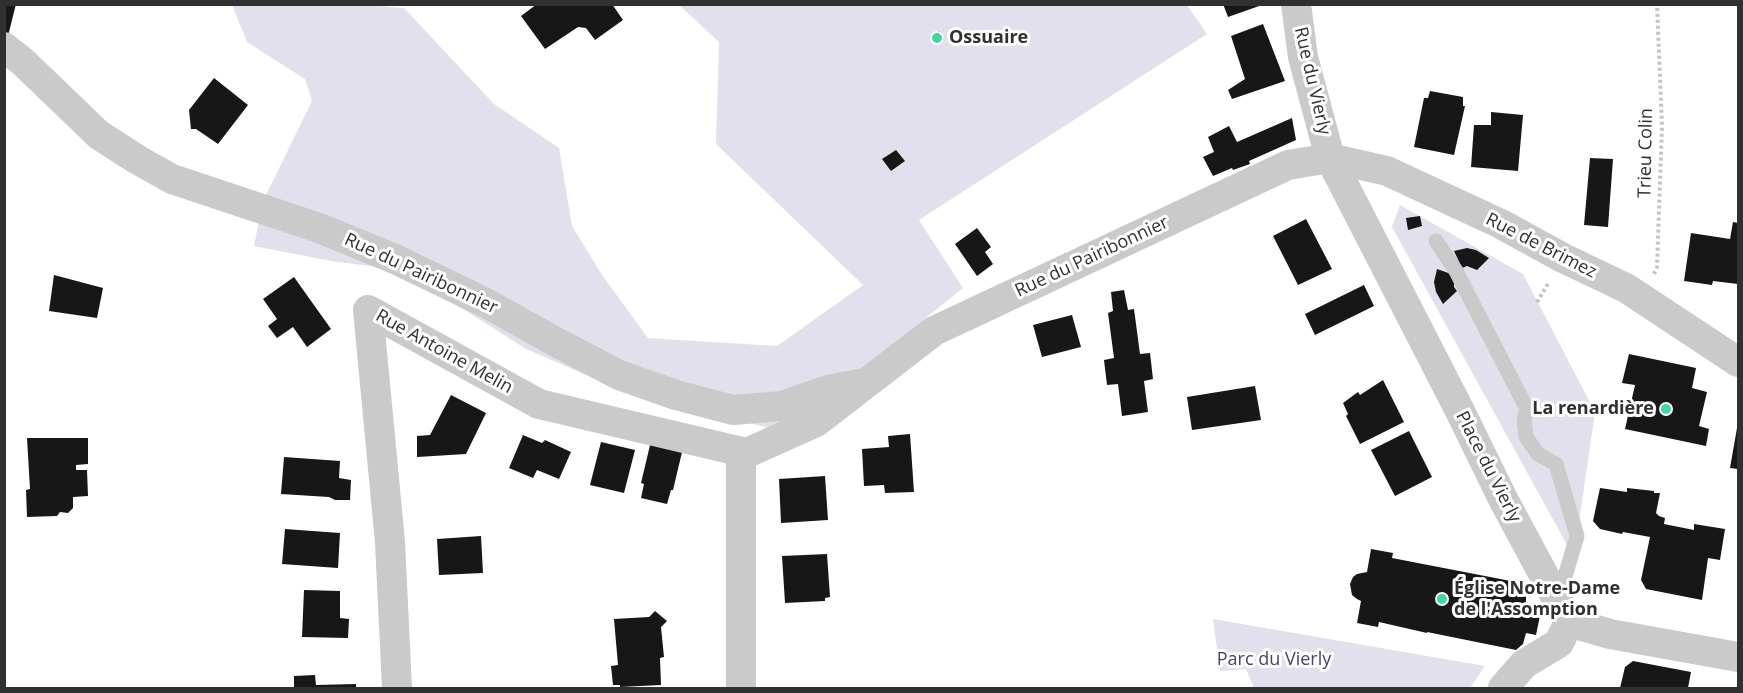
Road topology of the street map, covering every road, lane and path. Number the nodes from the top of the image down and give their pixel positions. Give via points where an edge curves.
1 (1296, 4) edge
2 (1657, 4) edge
3 (4, 47) edge
4 (1330, 158) junction
5 (1436, 241) dead end
6 (1646, 301) junction
7 (1738, 362) edge
8 (868, 382) junction
9 (744, 452) junction
10 (1564, 611) junction
11 (1738, 657) edge
12 (397, 688) edge
13 (741, 688) edge
14 (1503, 688) edge

1 - 4 street, Rue du Vierly via 1303,57
2 - 6 path, Trieu Colin via 1662,126 1657,267
3 - 8 street, Rue du Pairibonnier via 99,135 172,179 319,228 395,259 620,375 733,410 782,406 828,390
4 - 6 street, Rue de Brimez via 1387,171 1500,224
4 - 8 street, Rue du Pairibonnier via 1288,165 934,331
4 - 10 street, Place du Vierly
5 - 10 lane via 1456,271 1527,409 1526,437 1538,454 1556,464 1576,536
6 - 7 street, Rue de Brimez
8 - 9 street, Rue du Pairibonnier via 816,422
9 - 12 street, Rue Antoine Melin via 539,404 368,310 390,542
9 - 13 street
10 - 11 street via 1610,633
10 - 14 street via 1559,643 1524,664

